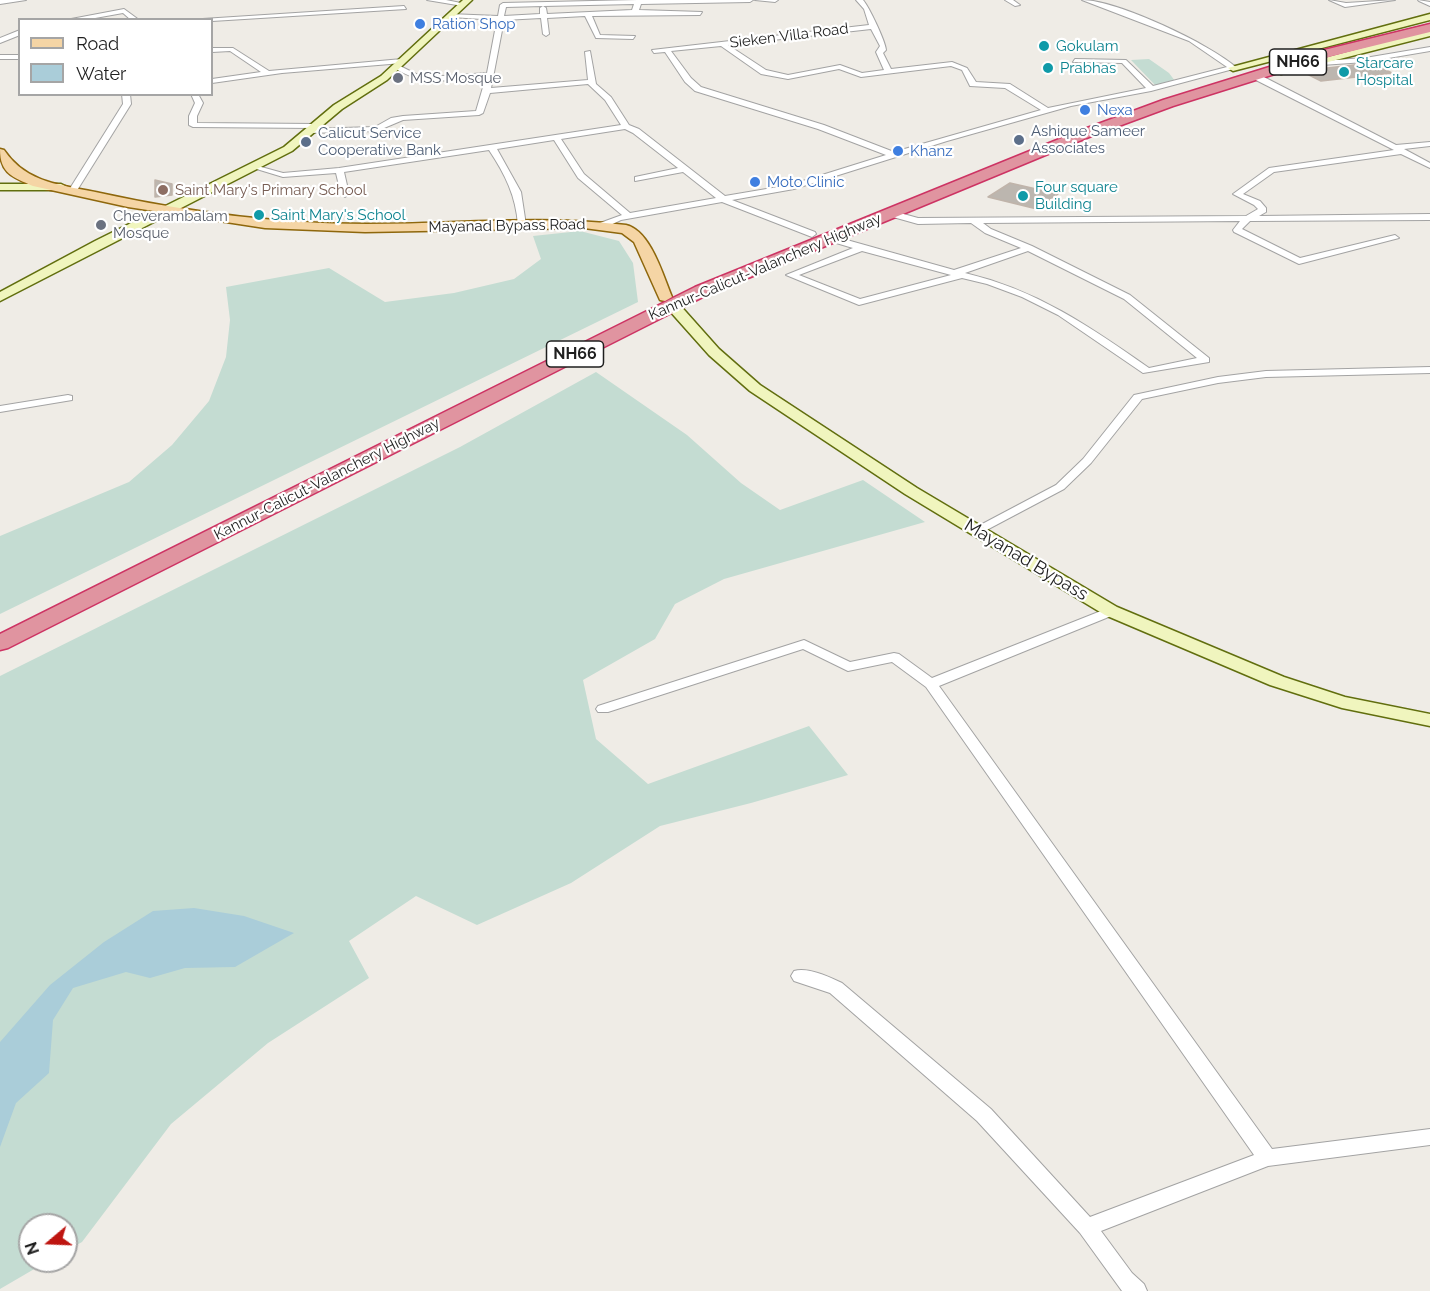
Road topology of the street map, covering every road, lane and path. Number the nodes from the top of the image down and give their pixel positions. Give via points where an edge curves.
1 (23, 0) edge
2 (365, 0) edge
3 (430, 0) edge
4 (750, 0) edge
5 (758, 0) edge
6 (775, 0) edge
7 (859, 0) edge
8 (1008, 0) edge
9 (1085, 0) edge
10 (1332, 0) edge
11 (1392, 0) edge
12 (1421, 0) edge
13 (607, 1) edge
14 (0, 2) edge
15 (466, 2) edge
16 (542, 2) edge
17 (638, 2) junction
18 (1430, 4) edge
19 (1017, 5) dead end
20 (404, 8) dead end
21 (363, 9) junction
22 (635, 12) junction
23 (700, 13) dead end
24 (451, 15) junction
25 (588, 15) junction
26 (544, 16) junction
27 (79, 18) edge
28 (134, 18) edge
29 (500, 18) junction
30 (213, 19) edge
31 (1430, 19) edge
32 (873, 27) junction
33 (1385, 30) junction
34 (1430, 31) edge
35 (18, 33) edge
36 (546, 34) dead end
37 (1406, 36) junction
38 (633, 37) dead end
39 (0, 40) edge
40 (723, 45) junction
41 (1430, 49) edge
42 (213, 50) edge
43 (667, 50) junction
44 (654, 51) dead end
45 (588, 52) dead end
46 (0, 57) edge
47 (18, 57) edge
48 (1074, 61) dead end
49 (399, 64) junction
50 (1307, 64) junction
51 (1233, 68) junction
52 (888, 70) junction
53 (268, 73) junction
54 (489, 75) junction
55 (1253, 75) junction
56 (213, 81) edge
57 (591, 82) junction
58 (1151, 89) junction
59 (487, 91) junction
60 (126, 96) edge
61 (195, 96) edge
62 (1046, 111) junction
63 (626, 127) junction
64 (312, 129) junction
65 (556, 137) junction
66 (1430, 144) edge
67 (491, 146) junction
68 (1397, 150) junction
69 (1, 155) edge
70 (894, 155) junction
71 (1430, 166) edge
72 (254, 167) junction
73 (683, 169) junction
74 (339, 170) junction
75 (638, 178) dead end
76 (47, 185) junction
77 (0, 187) edge
78 (33, 187) junction
79 (68, 188) junction
80 (345, 194) dead end
81 (724, 200) junction
82 (171, 208) junction
83 (889, 213) junction
84 (628, 216) junction
85 (1430, 217) edge
86 (1247, 219) junction
87 (974, 221) junction
88 (522, 225) junction
89 (603, 225) junction
90 (821, 236) junction
91 (1395, 238) dead end
92 (862, 248) junction
93 (1029, 248) junction
94 (957, 274) junction
95 (0, 297) edge
96 (669, 301) junction
97 (1430, 370) edge
98 (1147, 371) junction
99 (1173, 390) junction
100 (69, 398) dead end
101 (0, 409) edge
102 (975, 531) junction
103 (1111, 611) junction
104 (0, 627) edge
105 (0, 643) edge
106 (931, 684) junction
107 (603, 709) dead end
108 (1430, 720) edge
109 (800, 976) dead end
110 (1430, 1137) edge
111 (1267, 1158) junction
112 (1087, 1227) junction
113 (1137, 1291) edge

1 - 14 street
2 - 21 street
3 - 15 street
4 - 17 street
5 - 6 street
7 - 32 street via 867,8
8 - 19 street
9 - 51 street via 1191,40
10 - 11 street via 1345,4
12 - 18 street
13 - 16 street
13 - 17 street
15 - 24 street
16 - 26 street
16 - 29 street via 503,5
17 - 22 street
20 - 21 street
21 - 30 street
22 - 23 street
22 - 25 street
24 - 29 street
24 - 49 street
25 - 26 street
25 - 38 street via 598,38
26 - 29 street
26 - 36 street
27 - 28 street via 112,11 129,13
29 - 54 street
31 - 33 highway, Kannur-Calicut-Valanchery Highway / NH66
32 - 40 street, Sieken Villa Road
32 - 52 street, Sieken Villa Road via 883,46 884,50 879,52
33 - 37 highway
33 - 51 street
33 - 90 highway, Kannur-Calicut-Valanchery Highway / NH66 via 1122,113
34 - 37 highway, Kannur-Calicut-Valanchery Highway / NH66
35 - 39 street
37 - 50 street
37 - 55 highway, Kannur-Calicut-Valanchery Highway / NH66
40 - 43 street, Sieken Villa Road
40 - 52 street via 764,72 788,77 840,67 861,75
41 - 50 street via 1365,60
42 - 53 street via 231,49
43 - 44 street, Sieken Villa Road
43 - 70 street via 698,88
45 - 57 street
46 - 47 street
48 - 58 street via 1124,61
49 - 53 street
49 - 54 street via 417,77
49 - 64 street
50 - 55 street
51 - 58 street
52 - 62 street via 945,63 960,65 973,84 1007,86
53 - 56 street
54 - 59 street
55 - 68 street
55 - 83 highway, Kannur-Calicut-Valanchery Highway / NH66 via 1084,134
57 - 59 street
57 - 63 street
58 - 62 street
59 - 64 street via 479,113 394,120 377,129
60 - 79 street via 128,104
61 - 64 street via 199,102 194,125
62 - 70 street
63 - 65 street
63 - 73 street
64 - 72 street via 288,149
65 - 67 street
65 - 84 street via 581,176
66 - 68 street
67 - 74 street
67 - 88 street via 514,182 522,207
68 - 71 street
68 - 86 street via 1272,170 1237,194 1263,210
69 - 76 main road, Mayanad Bypass Road via 23,177
70 - 81 street via 791,187
72 - 74 street via 283,175
72 - 82 street
73 - 75 street
73 - 81 street
74 - 80 street
76 - 78 street
76 - 79 main road, Mayanad Bypass Road
77 - 78 street
78 - 79 street
79 - 82 main road, Mayanad Bypass Road via 128,203
81 - 84 street
81 - 90 street
82 - 88 main road, Mayanad Bypass Road via 276,224 365,228
82 - 95 street
83 - 87 street via 918,221
83 - 90 highway, Kannur-Calicut-Valanchery Highway / NH66
84 - 89 street
85 - 86 street
86 - 87 street
86 - 91 street via 1237,230 1299,261
87 - 93 street
88 - 89 main road, Mayanad Bypass Road
89 - 96 main road, Mayanad Bypass Road via 626,230 640,240
90 - 92 street
90 - 96 highway, Kannur-Calicut-Valanchery Highway / NH66
92 - 94 street
92 - 94 street via 791,275 859,302
93 - 94 street
93 - 98 street via 1127,297 1205,360
94 - 98 street via 1006,287 1052,308
96 - 102 street, Mayanad Bypass via 714,352 755,388
96 - 104 highway, Kannur-Calicut-Valanchery Highway / NH66 via 574,339
96 - 105 highway, Kannur-Calicut-Valanchery Highway / NH66
97 - 99 street via 1266,374
98 - 99 street
99 - 102 street via 1138,397 1087,461 1060,487
100 - 101 street
102 - 103 street, Mayanad Bypass
103 - 106 street
103 - 108 street, Mayanad Bypass via 1277,681 1342,702
106 - 107 street via 894,657 848,667 804,644
106 - 111 street
109 - 112 street via 836,988 984,1115
110 - 111 street
111 - 112 street
112 - 113 street via 1125,1281

